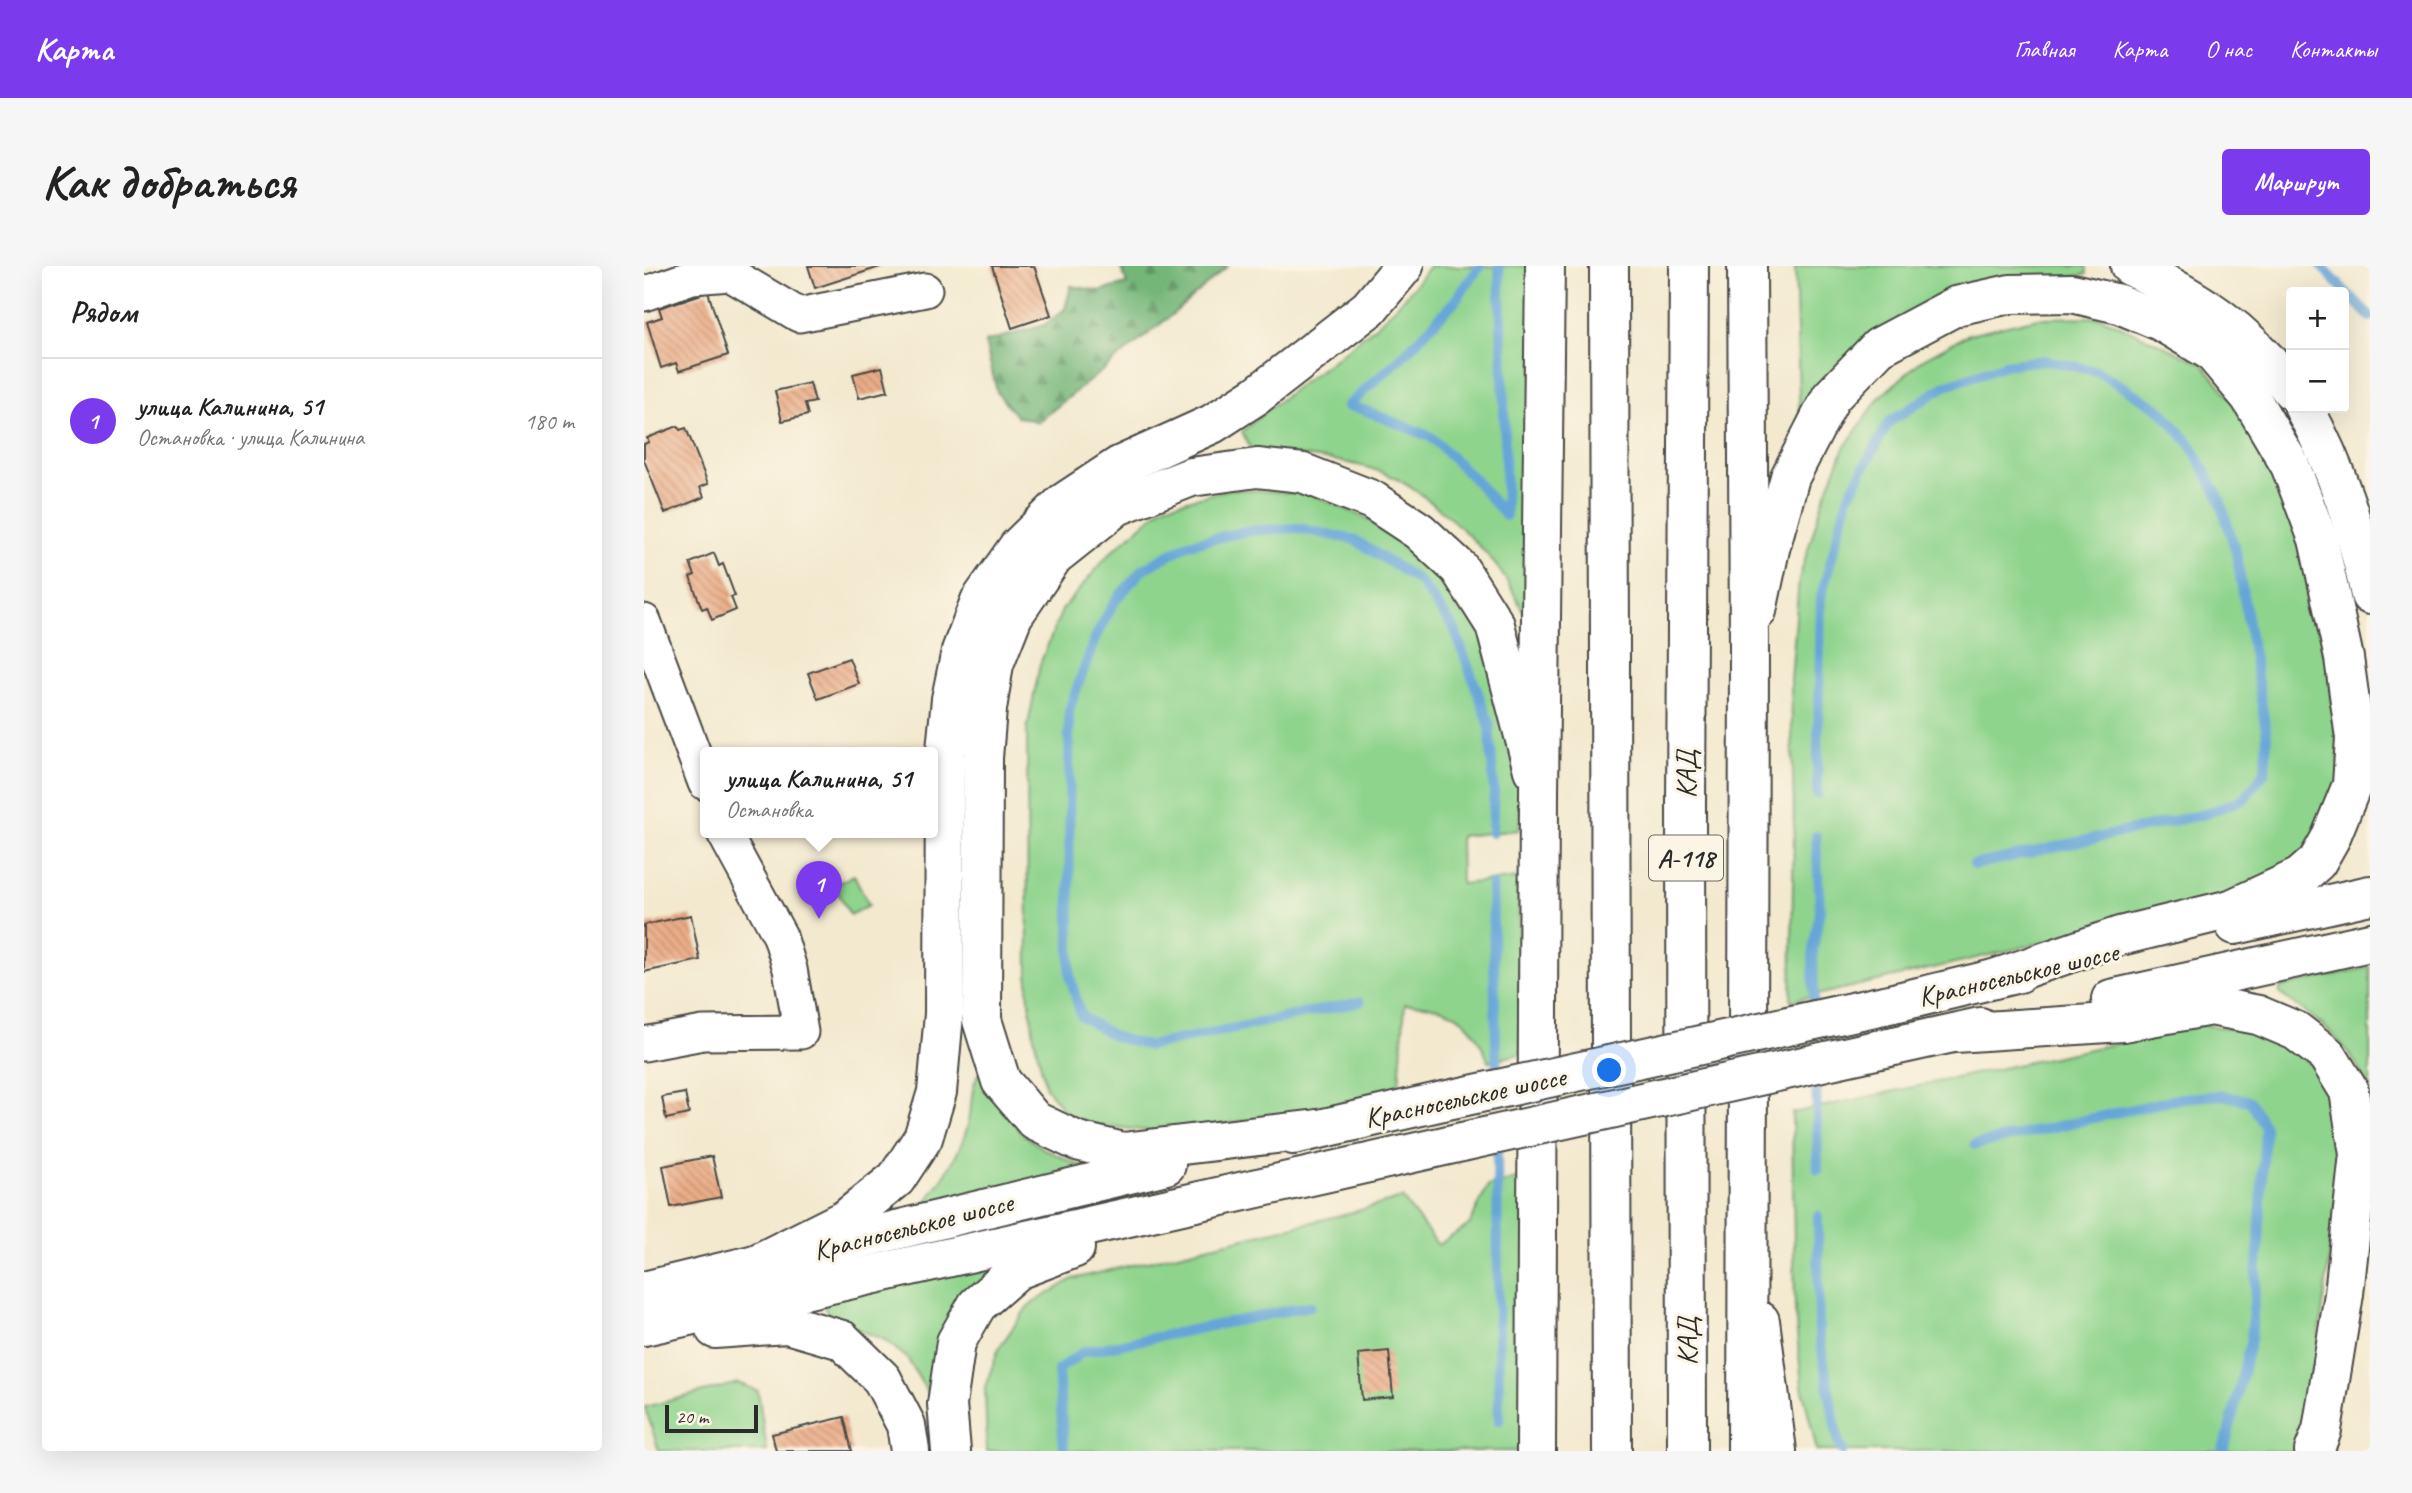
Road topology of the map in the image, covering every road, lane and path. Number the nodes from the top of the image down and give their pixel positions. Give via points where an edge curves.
1 (1404, 266) edge
2 (1545, 266) edge
3 (1609, 266) edge
4 (1689, 266) edge
5 (1747, 266) edge
6 (2130, 266) edge
7 (926, 290) dead end
8 (644, 294) edge
9 (2286, 383) edge
10 (2307, 413) edge
11 (2370, 595) edge
12 (644, 621) edge
13 (1749, 647) junction
14 (700, 770) edge
15 (1539, 794) junction
16 (727, 838) edge
17 (2370, 895) edge
18 (2370, 942) edge
19 (1994, 979) junction
20 (1955, 1033) junction
21 (644, 1044) edge
22 (1318, 1129) junction
23 (1746, 1191) junction
24 (1206, 1199) junction
25 (2370, 1256) edge
26 (754, 1265) junction
27 (644, 1291) edge
28 (644, 1326) edge
29 (644, 1342) edge
30 (910, 1451) edge
31 (951, 1451) edge
32 (1536, 1451) edge
33 (1612, 1451) edge
34 (1687, 1451) edge
35 (1747, 1451) edge
36 (1777, 1451) edge
37 (2314, 1451) edge
38 (2339, 1451) edge

1 - 26 main road via 1369,308 1257,395 1212,424 1119,466 1063,503 1018,547 980,601 961,651 944,760 944,1014 937,1093 923,1138 896,1179 846,1219
2 - 15 main road
3 - 33 main road, А-118
4 - 34 main road, КАД / А-118
5 - 13 main road
6 - 9 main road via 2179,290 2234,327
7 - 8 street via 799,315 730,274 692,278
10 - 11 main road via 2328,453 2354,522
12 - 14 street
13 - 19 main road via 1790,477 1832,397 1879,347 1956,306 2010,294 2072,293 2119,304 2160,321 2211,352 2250,397 2290,465 2318,538 2344,658 2355,738 2352,785 2330,839 2317,862 2300,877 2231,909 2120,936
13 - 23 main road
15 - 22 main road via 1495,625 1459,568 1419,531 1371,500 1303,473 1257,468 1191,477 1117,506 1054,556 1013,616 994,664 983,758 982,1020 1001,1081 1034,1121 1077,1141 1123,1152
15 - 32 main road
16 - 21 street via 780,936 801,1032 703,1034
17 - 19 main road, Красносельское шоссе
18 - 20 main road, Красносельское шоссе
19 - 22 main road, Красносельское шоссе, bridge
20 - 24 main road, Красносельское шоссе, bridge
20 - 37 main road via 2123,1022 2211,1006 2258,1015 2296,1031 2327,1055 2349,1091 2359,1154 2344,1294 2322,1430
22 - 26 main road, Красносельское шоссе
23 - 35 main road
23 - 36 main road
24 - 28 main road, Красносельское шоссе
24 - 31 main road via 1017,1270 977,1306 956,1342 947,1404
25 - 38 main road via 2353,1387
26 - 27 main road, Красносельское шоссе
29 - 30 main road via 726,1327 787,1324 842,1340 882,1379 906,1425

